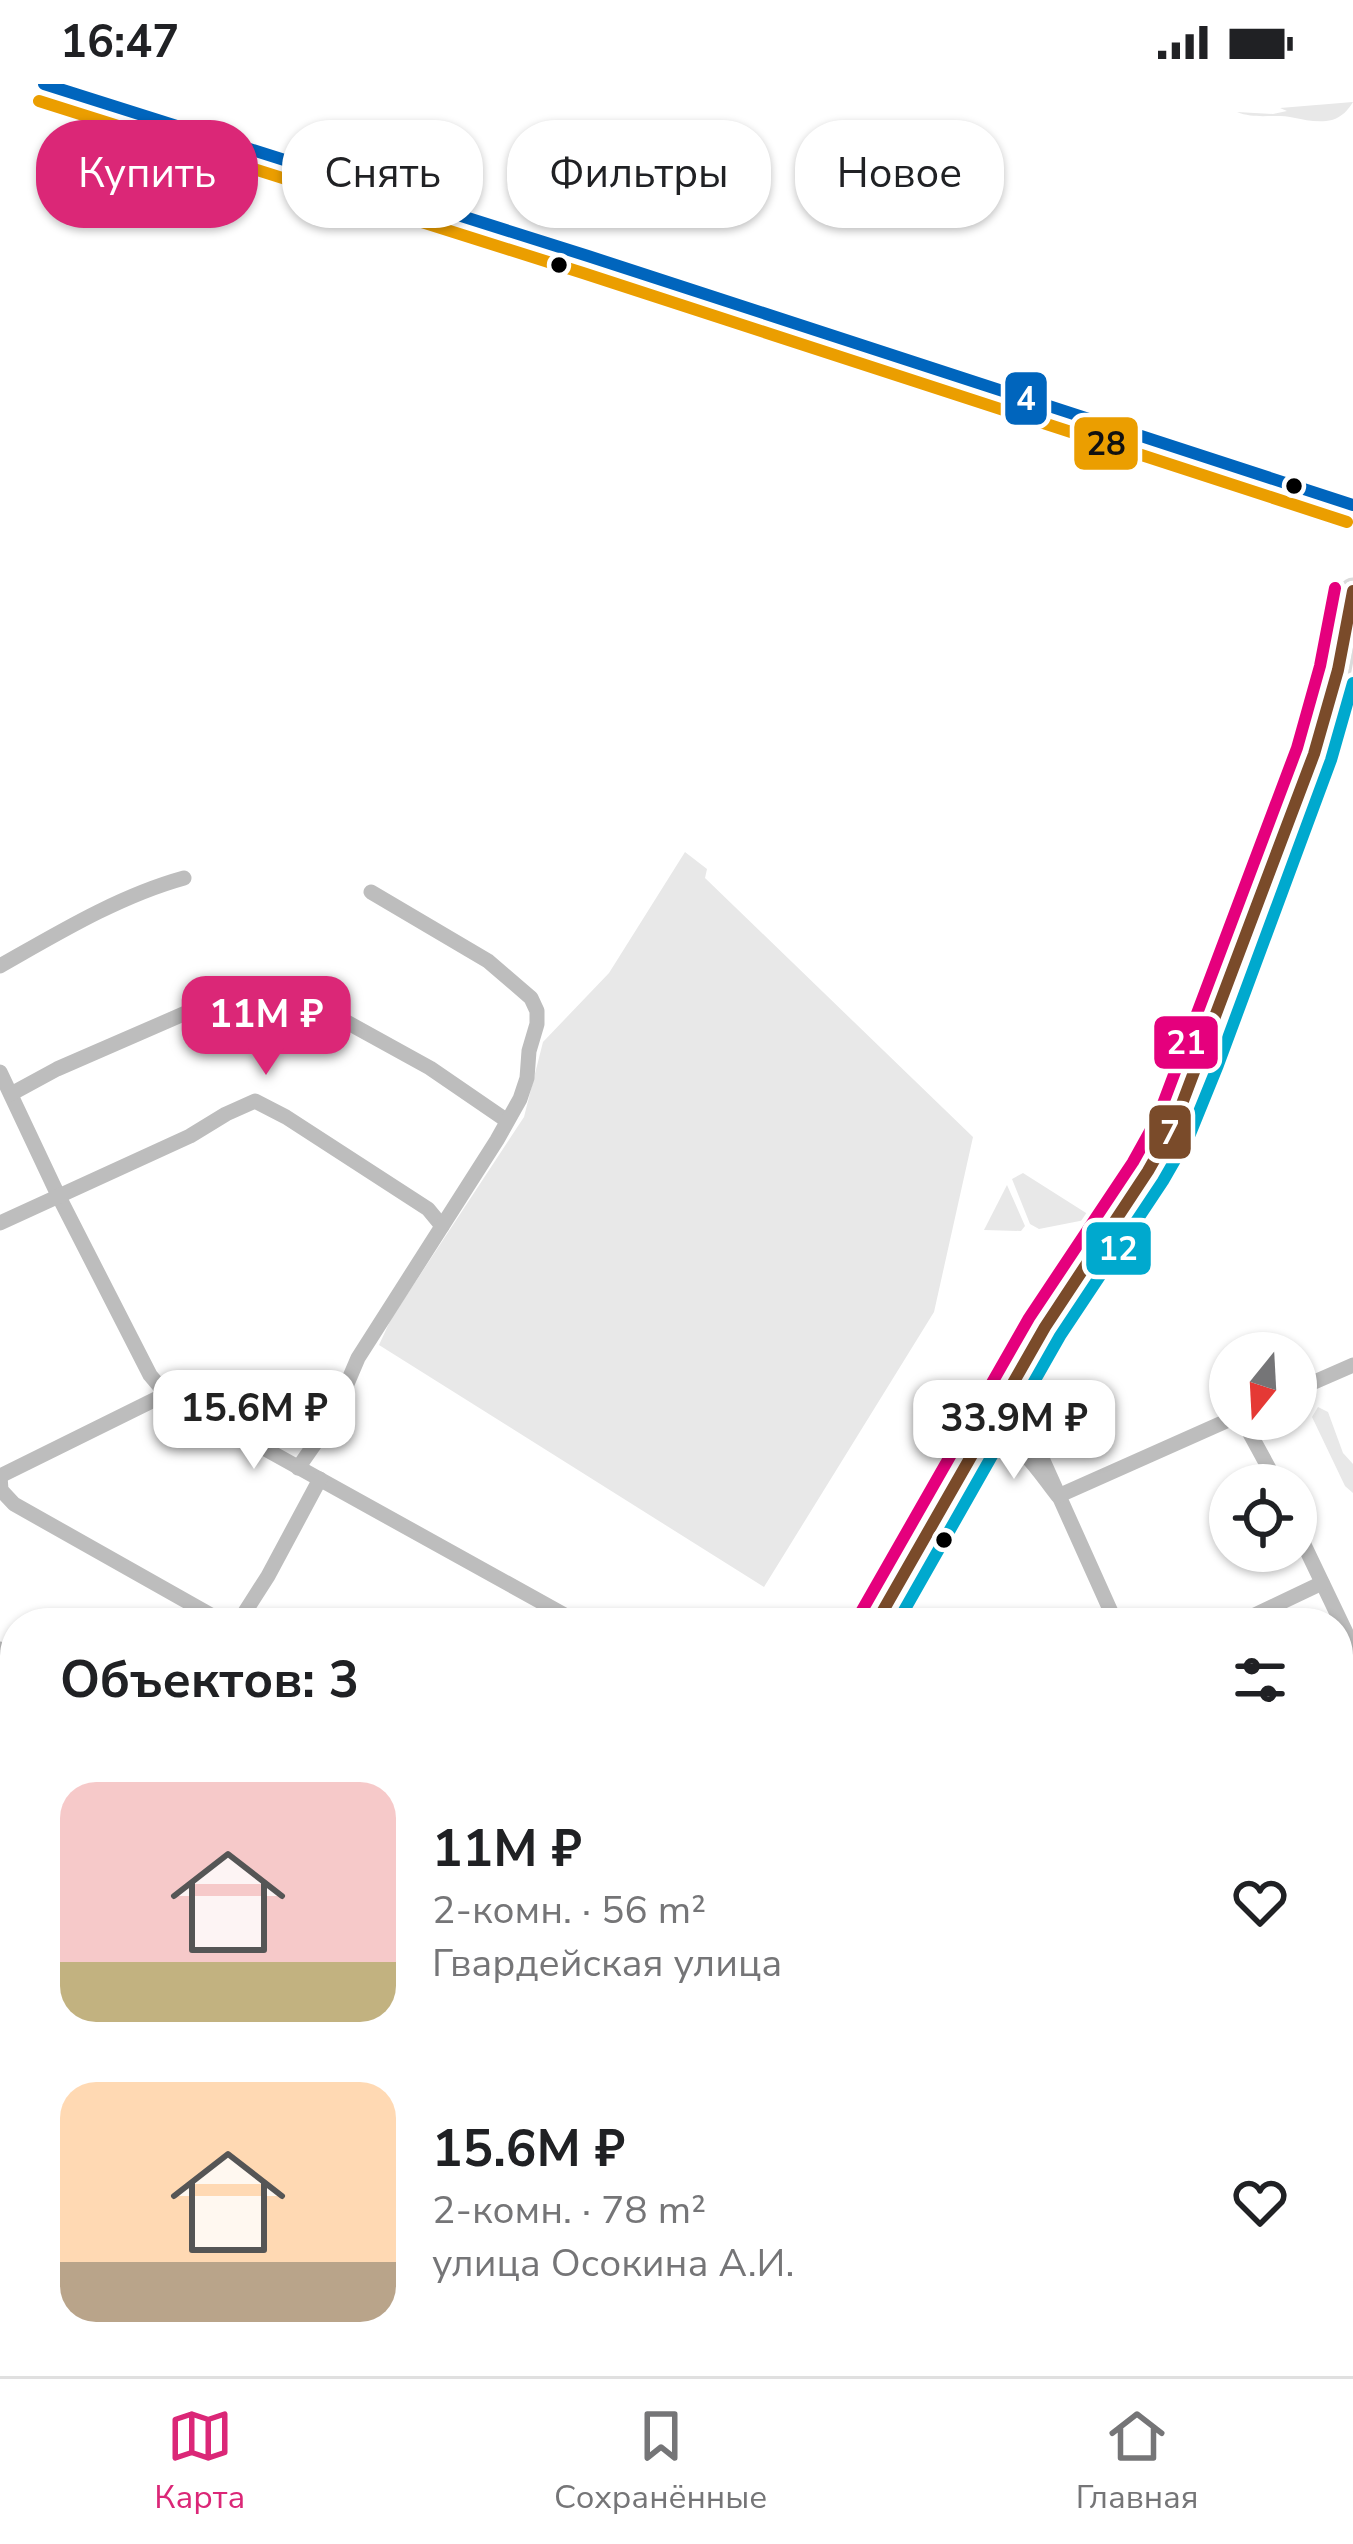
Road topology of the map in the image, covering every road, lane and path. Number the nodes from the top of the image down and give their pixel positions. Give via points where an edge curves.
1 (44, 84) edge
2 (1353, 505) edge
3 (1353, 591) edge
4 (184, 878) dead end
5 (371, 892) dead end
6 (0, 966) edge
7 (0, 1072) edge
8 (11, 1094) junction
9 (506, 1120) junction
10 (58, 1195) junction
11 (0, 1223) edge
12 (442, 1226) junction
13 (1353, 1365) edge
14 (1317, 1381) edge
15 (1010, 1387) junction
16 (166, 1394) junction
17 (1209, 1429) edge
18 (971, 1453) junction
19 (298, 1468) junction
20 (0, 1476) edge
21 (320, 1479) junction
22 (1058, 1496) junction
23 (1317, 1572) edge
24 (1322, 1583) junction
25 (198, 1608) edge
26 (248, 1608) edge
27 (552, 1608) edge
28 (884, 1608) edge
29 (1109, 1608) edge
30 (1270, 1608) edge
31 (1334, 1608) edge

1 - 2 street
3 - 15 highway via 1314,754 1174,1125
4 - 6 street
5 - 9 street via 488,961 531,998 537,1024 526,1078
7 - 8 street
8 - 9 street via 211,1002 272,988 398,1051
8 - 10 street
9 - 12 street
10 - 11 street
10 - 12 street via 254,1101 428,1209
10 - 16 street
12 - 19 street
13 - 14 street
15 - 18 highway
15 - 22 street
16 - 19 street
16 - 20 street
17 - 22 street
18 - 22 street via 989,1441 1009,1441
18 - 28 highway
19 - 21 street
20 - 25 street via 14,1504
21 - 26 street
21 - 27 street
22 - 29 street
23 - 24 street
24 - 30 street
24 - 31 street

